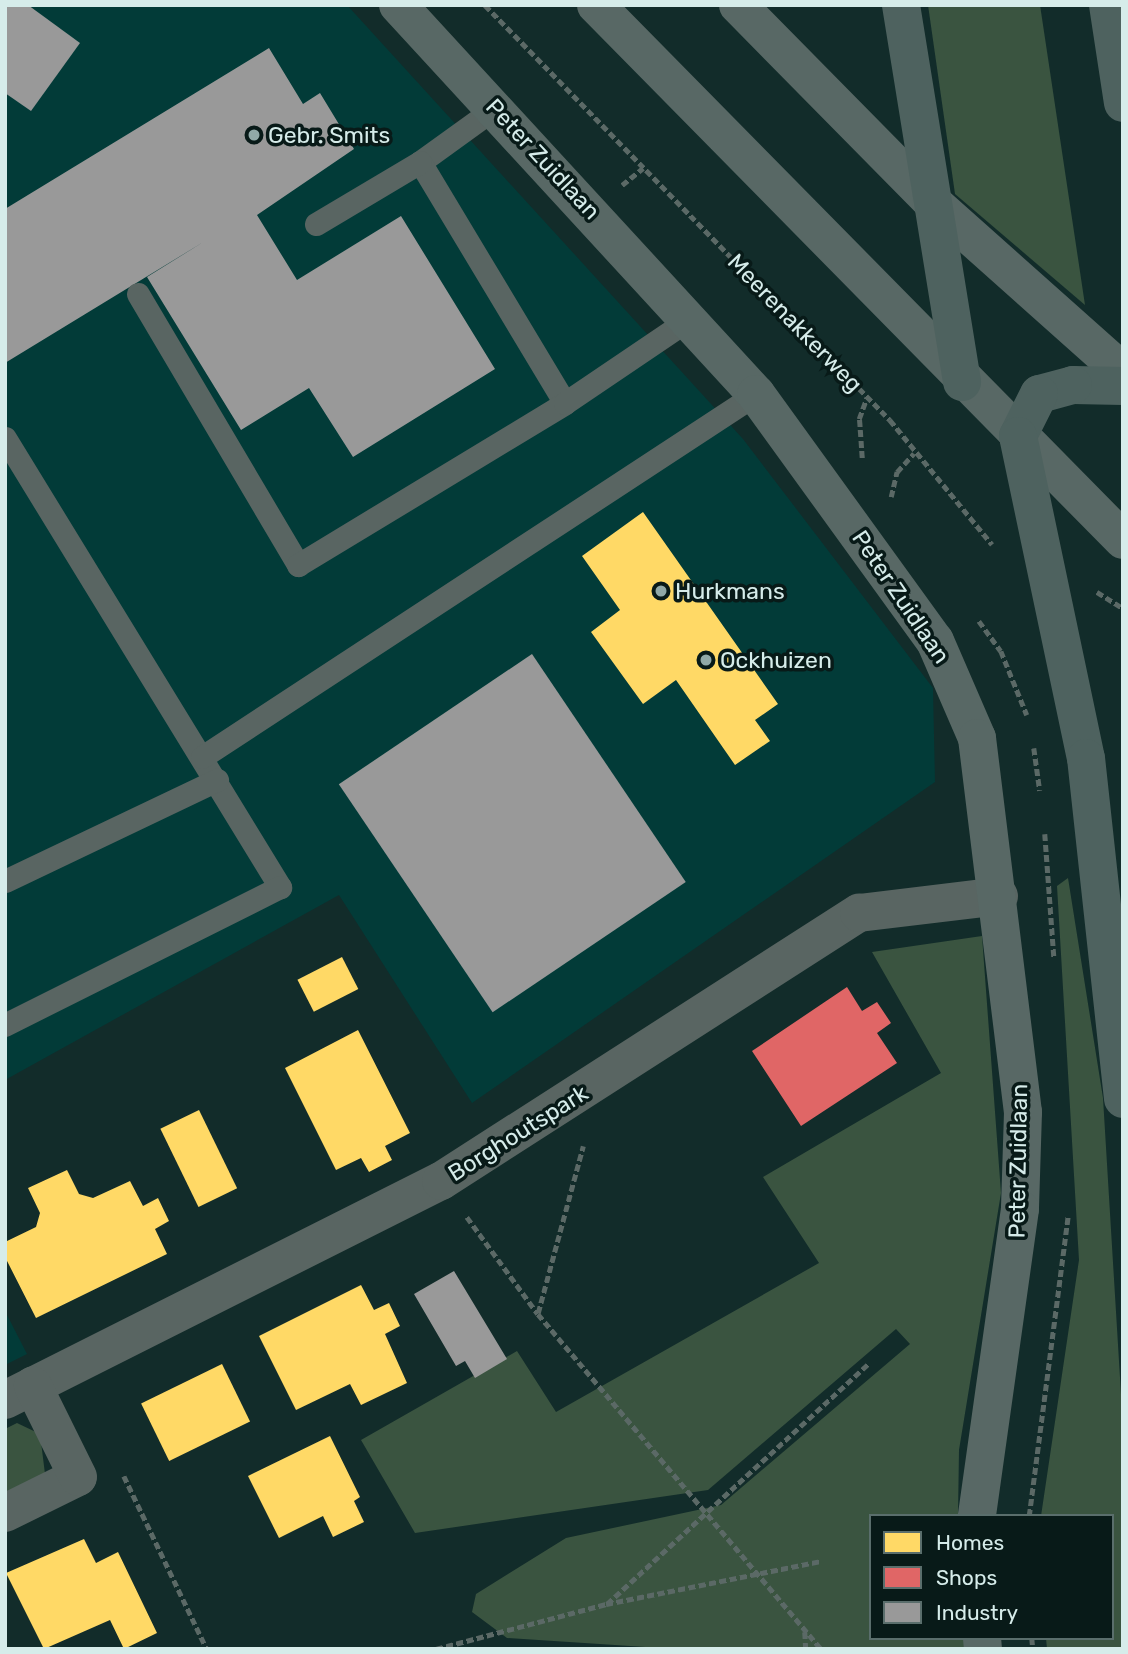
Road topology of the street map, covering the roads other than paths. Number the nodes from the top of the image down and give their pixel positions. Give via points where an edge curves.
1 (398, 5) edge
2 (596, 5) edge
3 (738, 5) edge
4 (901, 5) edge
5 (1108, 5) edge
6 (1123, 103) edge
7 (495, 108) junction
8 (420, 162) junction
9 (931, 201) junction
10 (316, 224) dead end
11 (138, 294) dead end
12 (689, 319) junction
13 (1123, 372) edge
14 (962, 382) junction
15 (1123, 386) edge
16 (756, 394) junction
17 (565, 403) junction
18 (1018, 436) junction
19 (5, 438) edge
20 (1123, 540) edge
21 (202, 757) junction
22 (217, 780) junction
23 (5, 881) edge
24 (999, 896) junction
25 (5, 1025) edge
26 (1123, 1099) edge
27 (19, 1393) edge
28 (5, 1513) edge
29 (976, 1514) edge

1 - 7 street, Peter Zuidlaan
2 - 14 street
3 - 9 street
4 - 9 highway
5 - 6 highway
7 - 8 lane
7 - 12 street, Peter Zuidlaan
8 - 10 lane
8 - 17 lane
9 - 13 street
9 - 14 highway
11 - 17 lane via 298,565
12 - 16 street, Peter Zuidlaan
12 - 17 lane
14 - 18 street
15 - 18 highway via 1073,385 1039,394
16 - 21 lane
16 - 24 street, Peter Zuidlaan via 903,593 954,679 977,738
18 - 20 street
18 - 26 highway via 1086,758
19 - 21 lane
21 - 22 lane
22 - 23 lane
22 - 25 lane via 279,887
24 - 27 street, Borghoutspark via 859,913 441,1181
24 - 29 street, Peter Zuidlaan via 1023,1112 1020,1209
27 - 28 street, Borghoutspark via 78,1477

